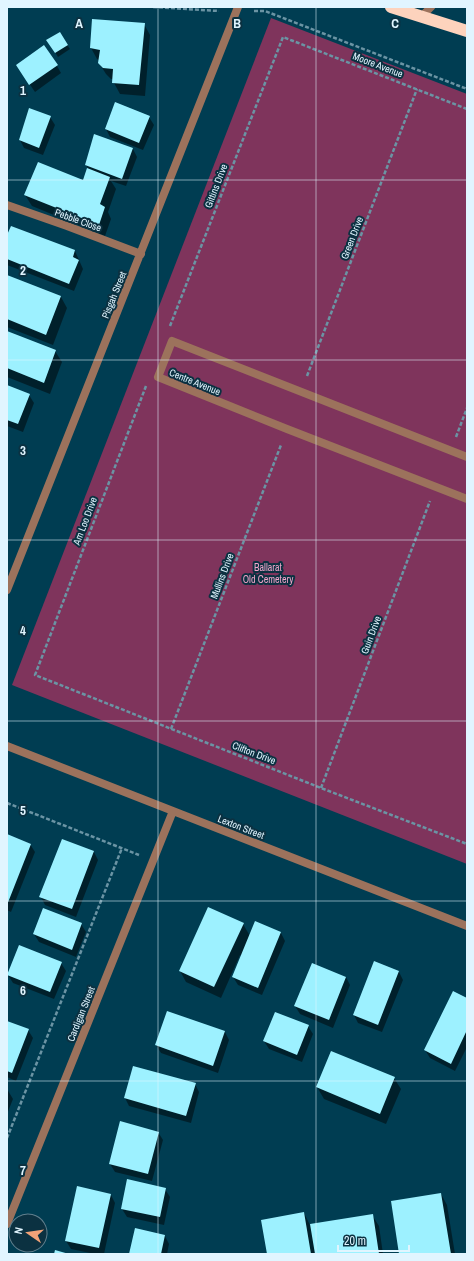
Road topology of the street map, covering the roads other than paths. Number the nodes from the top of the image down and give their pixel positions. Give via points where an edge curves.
1 (391, 7) edge
2 (431, 7) edge
3 (237, 9) edge
4 (422, 12) edge
5 (467, 31) edge
6 (7, 205) edge
7 (141, 254) junction
8 (467, 457) edge
9 (467, 499) edge
10 (7, 590) edge
11 (7, 746) edge
12 (173, 811) junction
13 (467, 926) edge
14 (7, 1224) edge

1 - 4 highway
2 - 4 street
3 - 7 street, Pisgah Street
4 - 5 highway
6 - 7 street, Pebble Close
7 - 10 street, Pisgah Street
8 - 9 street, Centre Avenue via 172,341 158,377
11 - 12 street, Lexton Street
12 - 13 street, Lexton Street
12 - 14 street, Cardigan Street

